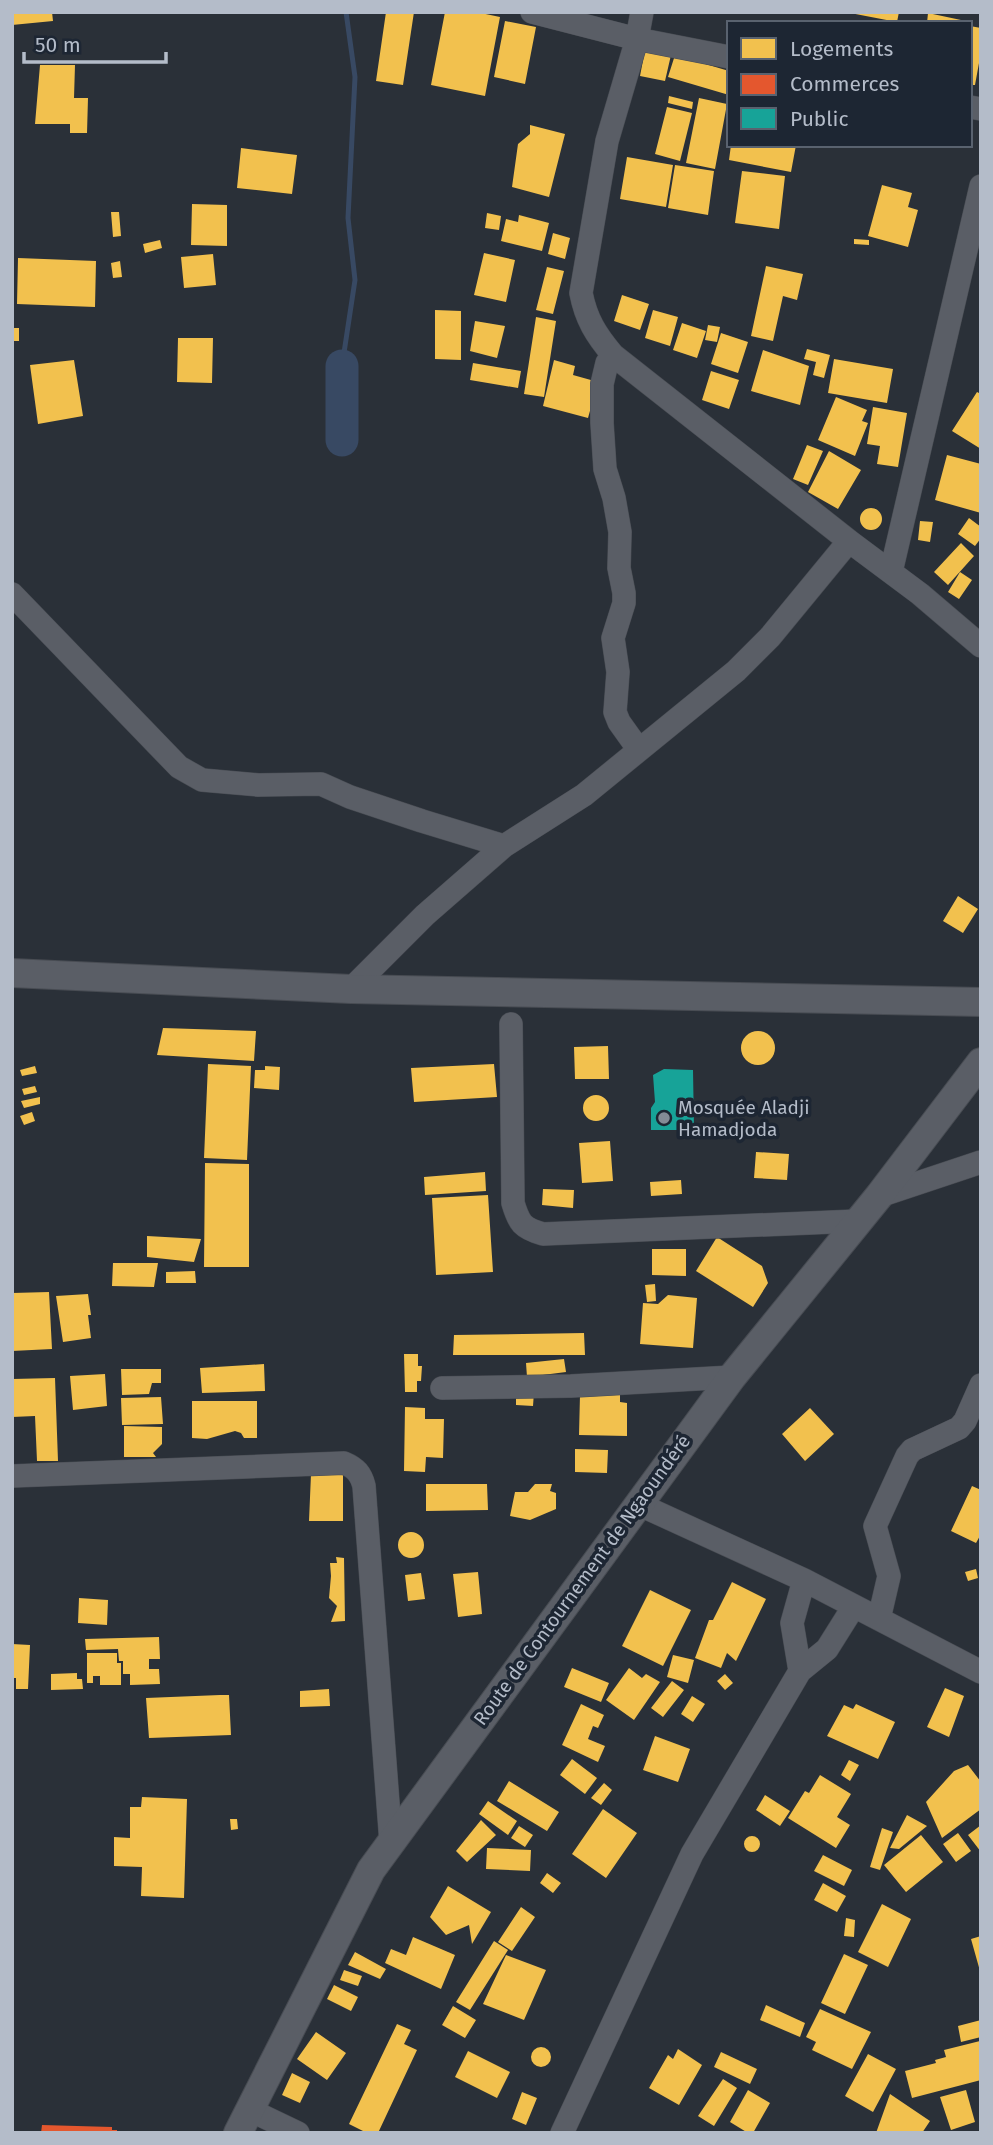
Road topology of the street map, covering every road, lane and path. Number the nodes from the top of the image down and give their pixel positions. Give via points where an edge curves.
1 (533, 12) edge
2 (642, 12) edge
3 (637, 38) junction
4 (727, 57) edge
5 (981, 186) edge
6 (613, 355) junction
7 (849, 541) junction
8 (891, 572) junction
9 (12, 594) edge
10 (981, 646) edge
11 (639, 750) junction
12 (504, 845) junction
13 (12, 973) edge
14 (351, 989) junction
15 (981, 1002) edge
16 (511, 1024) dead end
17 (981, 1062) edge
18 (981, 1162) edge
19 (880, 1196) junction
20 (857, 1221) junction
21 (732, 1377) junction
22 (442, 1388) dead end
23 (980, 1388) edge
24 (12, 1476) edge
25 (638, 1504) junction
26 (804, 1580) junction
27 (854, 1606) junction
28 (878, 1619) junction
29 (800, 1671) junction
30 (981, 1672) edge
31 (391, 1843) junction
32 (244, 2121) edge
33 (298, 2133) edge
34 (562, 2133) edge

1 - 3 street
2 - 3 street
3 - 4 street
3 - 6 street via 607,141 581,293 585,314
5 - 8 street
6 - 7 street
6 - 11 street via 602,384 602,423 605,469 620,532 624,593 613,638 618,672 615,712
7 - 8 street
7 - 11 street via 755,653
8 - 10 street
9 - 12 street via 179,767 202,780 321,784
11 - 12 street via 583,795
12 - 14 street
13 - 14 street
14 - 15 street
16 - 20 street via 513,1203 518,1221 529,1230 543,1234
17 - 19 street, Route de Contournement de Ngaoundéré
18 - 19 street
19 - 20 street, Route de Contournement de Ngaoundéré
20 - 21 street, Route de Contournement de Ngaoundéré
21 - 22 street via 571,1387
21 - 25 street, Route de Contournement de Ngaoundéré
23 - 28 street via 959,1428 912,1450 876,1526 889,1576
24 - 31 street via 345,1464 355,1468 364,1486
25 - 26 street
25 - 31 street, Route de Contournement de Ngaoundéré
26 - 27 street
26 - 29 street via 792,1623
27 - 28 street
27 - 29 street via 827,1649
28 - 30 street
29 - 34 street via 692,1854
31 - 32 street, Route de Contournement de Ngaoundéré via 372,1870
32 - 33 street

